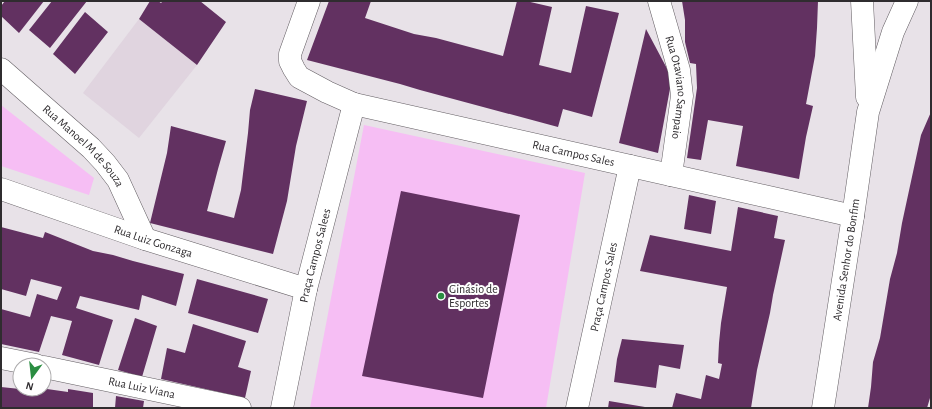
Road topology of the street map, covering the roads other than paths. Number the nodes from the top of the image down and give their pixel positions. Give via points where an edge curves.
1 (309, 1) edge
2 (659, 1) edge
3 (862, 1) edge
4 (907, 1) edge
5 (1, 69) edge
6 (354, 104) junction
7 (868, 112) junction
8 (630, 166) junction
9 (671, 176) junction
10 (1, 189) edge
11 (853, 216) junction
12 (145, 239) junction
13 (306, 289) junction
14 (1, 358) edge
15 (12, 360) edge
16 (52, 369) edge
17 (240, 408) edge
18 (282, 408) edge
19 (577, 408) edge
20 (823, 408) edge

1 - 6 street, Rua Campos Sales via 290,54 290,61 299,77
2 - 9 street, Rua Otaviano Sampaio via 679,70 682,96
3 - 7 street, Avenida Senhor do Bonfim
4 - 7 street, Avenida Senhor do Bonfim via 893,32
5 - 12 street, Rua Manoel M de Souza via 105,163 118,180
6 - 8 street, Rua Campos Sales
6 - 13 street, Praça Campos Salees
7 - 11 street, Avenida Senhor do Bonfim
8 - 9 street, Rua Campos Sales
8 - 19 street, Praça Campos Sales
9 - 11 street, Rua Campos Sales
10 - 12 street, Rua Luiz Gonzaga
11 - 20 street, Avenida Senhor do Bonfim
12 - 13 street, Rua Luiz Gonzaga
13 - 18 street, Praça Campos Salees
14 - 15 street
16 - 17 street, Rua Luiz Viana

